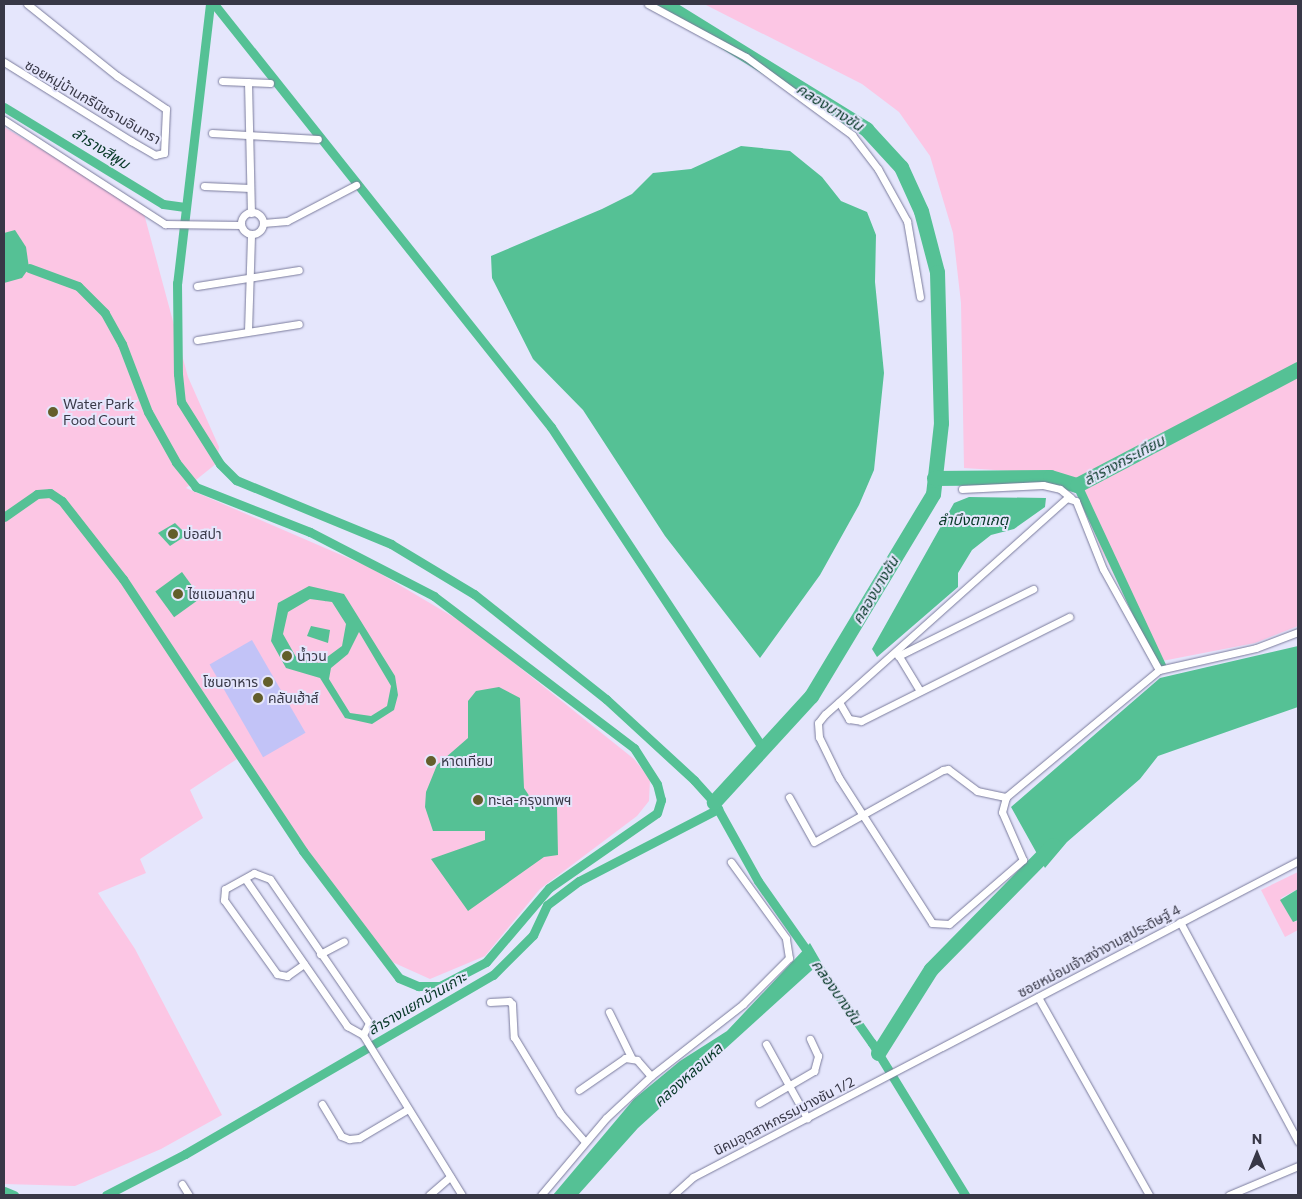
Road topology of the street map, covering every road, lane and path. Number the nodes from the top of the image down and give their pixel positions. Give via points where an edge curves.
1 (27, 4) edge
2 (648, 4) edge
3 (4, 62) edge
4 (222, 81) dead end
5 (248, 82) junction
6 (270, 83) dead end
7 (4, 120) edge
8 (212, 133) dead end
9 (249, 135) junction
10 (318, 139) dead end
11 (356, 185) dead end
12 (204, 186) dead end
13 (250, 188) junction
14 (251, 212) junction
15 (263, 223) junction
16 (241, 225) junction
17 (251, 234) junction
18 (299, 270) dead end
19 (252, 277) junction
20 (197, 286) dead end
21 (920, 297) dead end
22 (299, 324) dead end
23 (248, 331) junction
24 (197, 340) dead end
25 (962, 488) dead end
26 (1072, 498) junction
27 (1033, 589) dead end
28 (1069, 617) dead end
29 (1298, 632) edge
30 (897, 654) junction
31 (1159, 670) junction
32 (920, 691) junction
33 (839, 702) junction
34 (789, 797) dead end
35 (1006, 797) junction
36 (862, 813) junction
37 (1298, 860) edge
38 (731, 862) dead end
39 (246, 880) junction
40 (1180, 922) junction
41 (344, 941) dead end
42 (320, 954) junction
43 (304, 964) junction
44 (1038, 997) junction
45 (490, 1002) dead end
46 (609, 1012) dead end
47 (365, 1039) junction
48 (810, 1039) dead end
49 (766, 1044) dead end
50 (631, 1057) junction
51 (911, 1064) joint
52 (651, 1076) junction
53 (788, 1086) junction
54 (580, 1090) dead end
55 (759, 1103) dead end
56 (322, 1104) dead end
57 (408, 1109) junction
58 (808, 1118) junction
59 (1298, 1141) edge
60 (585, 1142) junction
61 (1298, 1166) edge
62 (450, 1177) junction
63 (182, 1184) dead end
64 (189, 1195) edge
65 (429, 1195) edge
66 (462, 1195) edge
67 (541, 1195) edge
68 (673, 1195) edge
69 (1149, 1195) edge
70 (1229, 1195) edge

1 - 3 street, ซอยหมู่บ้านกรีนิชรามอินทรา via 117,76 166,109 164,153 155,155 131,142
2 - 21 street via 746,57 852,135 883,176 906,221
4 - 5 street
5 - 6 street
5 - 9 street
7 - 16 street via 165,224
8 - 9 street
9 - 10 street
9 - 13 street
11 - 15 street via 287,221
12 - 13 street
13 - 14 street
14 - 15 street
14 - 16 street via 242,218
15 - 17 street via 258,232
16 - 17 street
17 - 19 street
18 - 19 street
19 - 20 street
19 - 23 street
22 - 23 street
23 - 24 street
25 - 26 street via 1043,485 1060,489
26 - 30 street via 1049,514
26 - 31 street via 1103,569
27 - 30 street
28 - 32 street
29 - 31 street via 1256,648
30 - 32 street
30 - 33 street
31 - 35 street
32 - 33 street via 861,721 849,719
33 - 36 street via 818,723 819,737
34 - 36 street via 814,842
35 - 36 street via 977,791 948,769
35 - 36 street via 1002,812 1022,860 948,924 932,923
37 - 40 street, ซอยหม่อมเจ้าสง่างามสุประดิษฐ์ 4
38 - 52 street via 786,938 789,958 743,1004
39 - 42 street via 254,872 270,879
39 - 43 street
39 - 43 street via 225,889 224,900 277,974 287,976
40 - 44 street, ซอยหม่อมเจ้าสง่างามสุประดิษฐ์ 4
40 - 59 street
41 - 42 street
42 - 47 street via 369,1023
43 - 47 street via 347,1026
44 - 51 street, ซอยหม่อมเจ้าสง่างามสุประดิษฐ์ 4
44 - 69 street
45 - 60 street via 509,1000 512,1004 514,1037 560,1113
46 - 50 street
47 - 57 street
48 - 53 street via 818,1056 814,1071
49 - 53 street
50 - 52 street
50 - 54 street
51 - 58 street, นิคมอุตสาหกรรมบางชัน 1/2
52 - 60 street
53 - 55 street
53 - 58 street
56 - 57 street via 341,1136 349,1139 360,1138
57 - 62 street
58 - 68 street, นิคมอุตสาหกรรมบางชัน 1/2 via 693,1177
60 - 67 street
61 - 70 street
62 - 65 street
62 - 66 street
63 - 64 street

